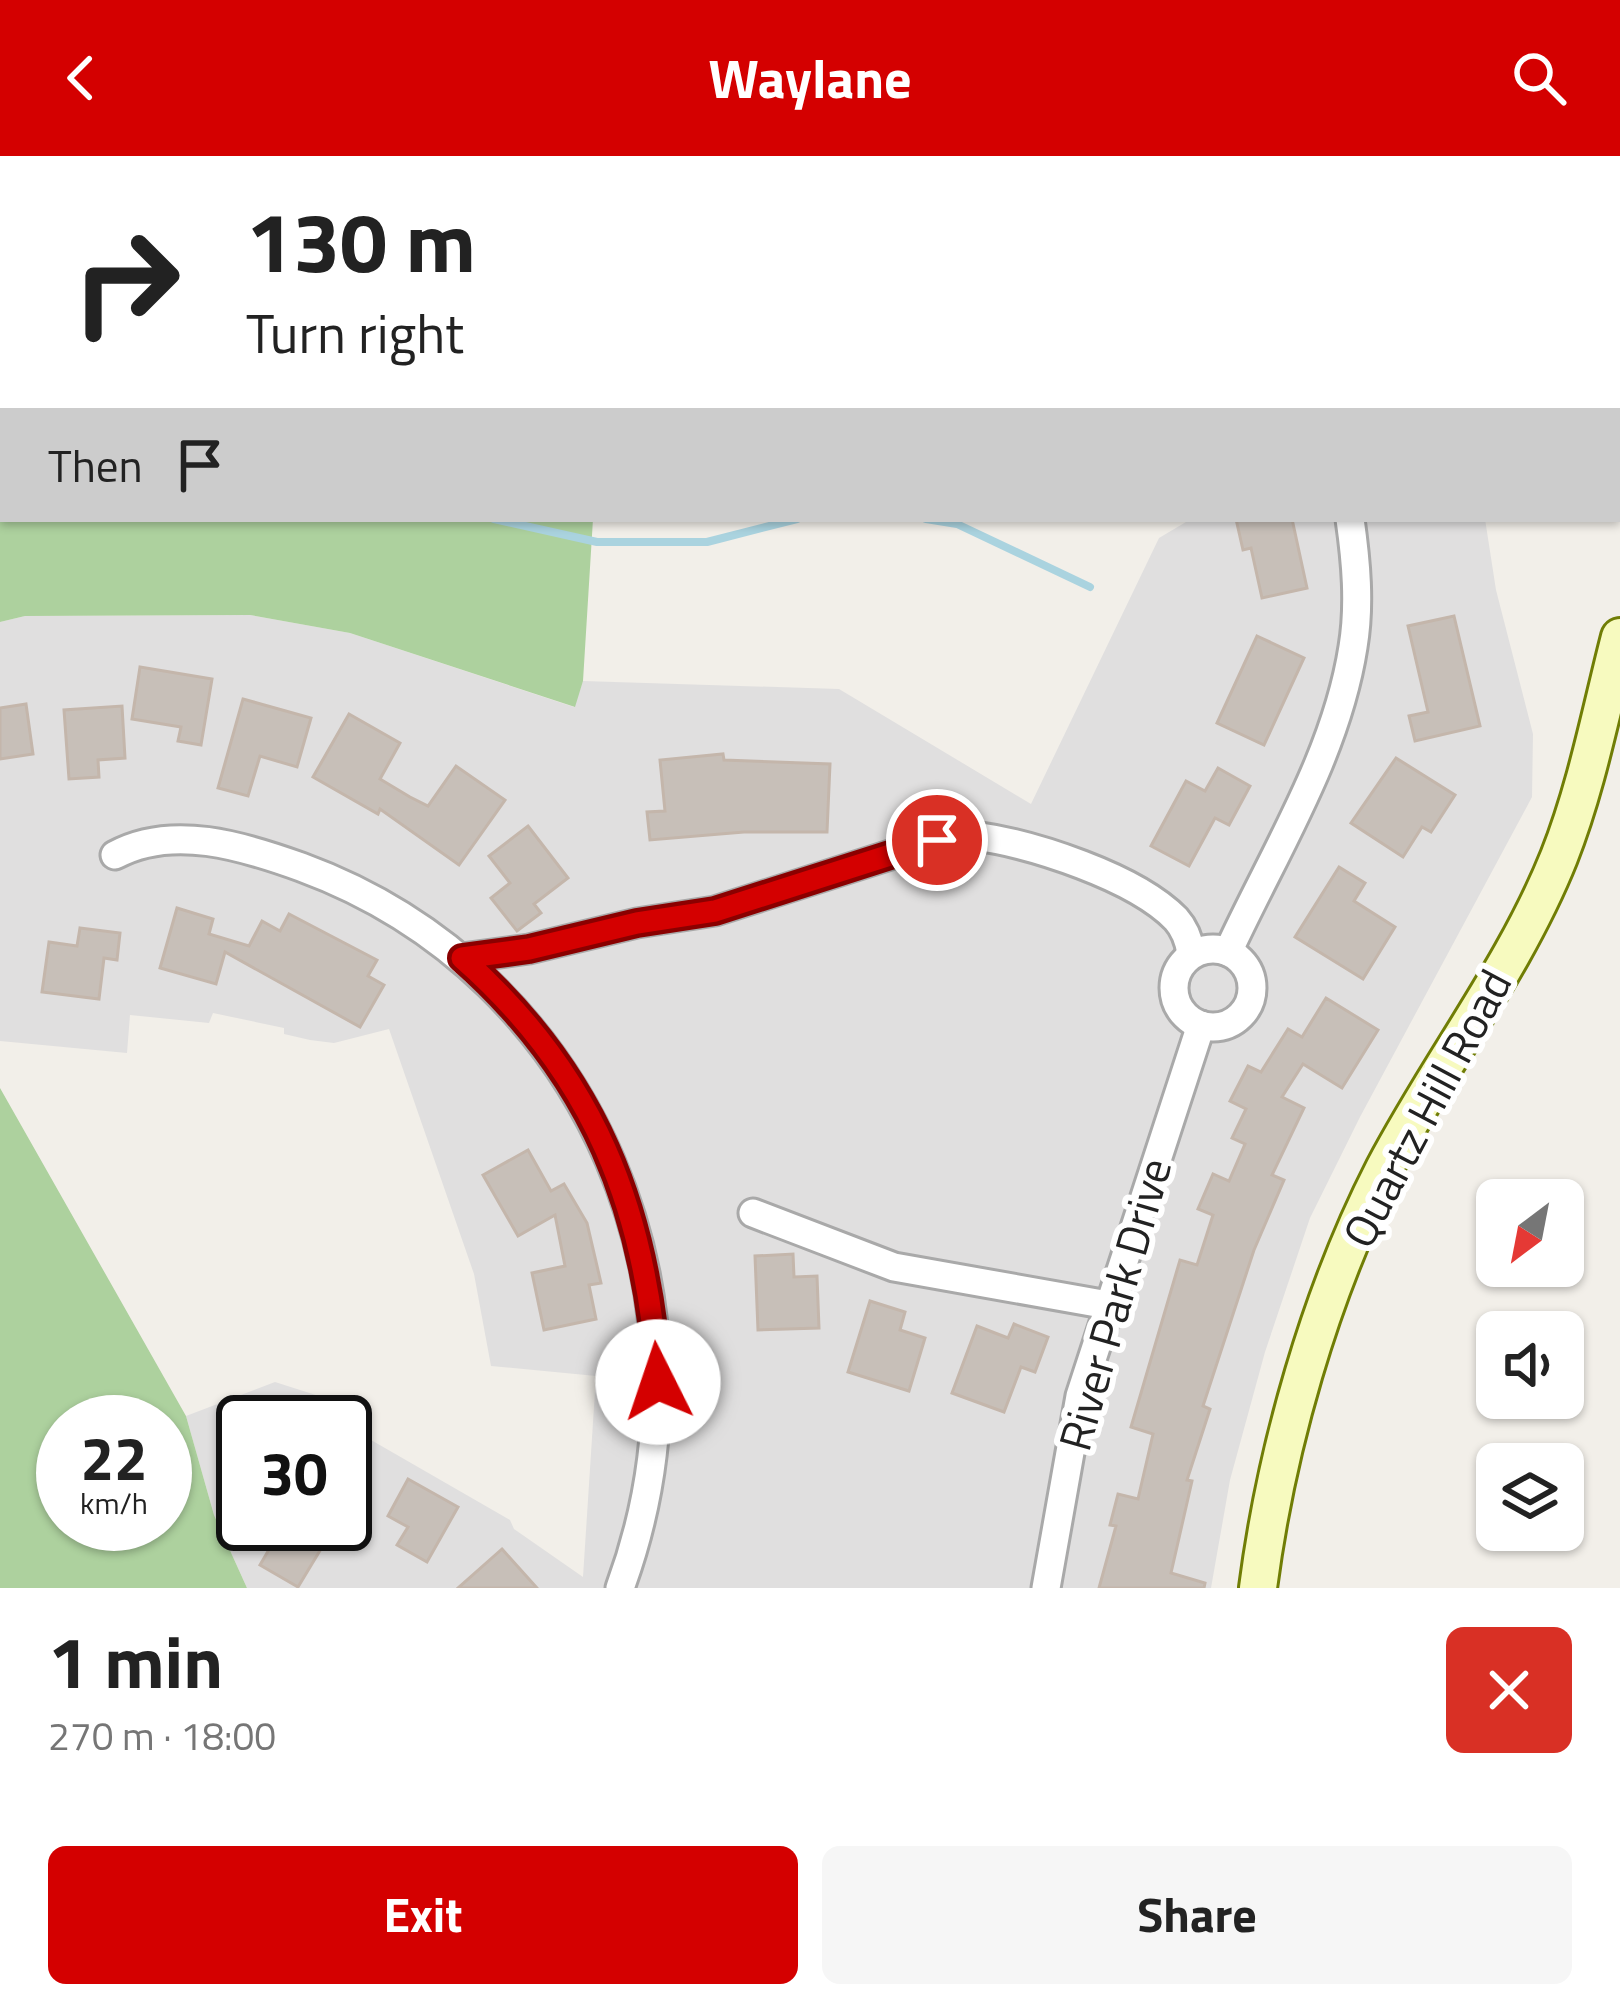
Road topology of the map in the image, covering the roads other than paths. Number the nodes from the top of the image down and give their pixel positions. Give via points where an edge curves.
1 (1350, 522) edge
2 (1620, 637) edge
3 (115, 855) dead end
4 (1228, 952) junction
5 (1191, 953) junction
6 (462, 958) junction
7 (1201, 1025) junction
8 (753, 1213) dead end
9 (1108, 1305) junction
10 (620, 1588) edge
11 (1046, 1588) edge
12 (1258, 1588) edge

1 - 4 street via 1357,596 1342,693 1302,800
2 - 12 street, Quartz Hill Road via 1557,861 1384,1170 1330,1297 1276,1482
3 - 6 street via 182,839 266,854 370,896
4 - 5 street
4 - 7 street via 1251,981 1248,1006 1230,1023
5 - 6 street via 1177,920 1127,885 970,836 715,911
5 - 7 street via 1174,989 1183,1013
6 - 10 street via 572,1084 634,1220 654,1325 658,1408 649,1488
7 - 9 street, River Park Drive
8 - 9 street via 894,1267
9 - 11 street, River Park Drive via 1080,1396

